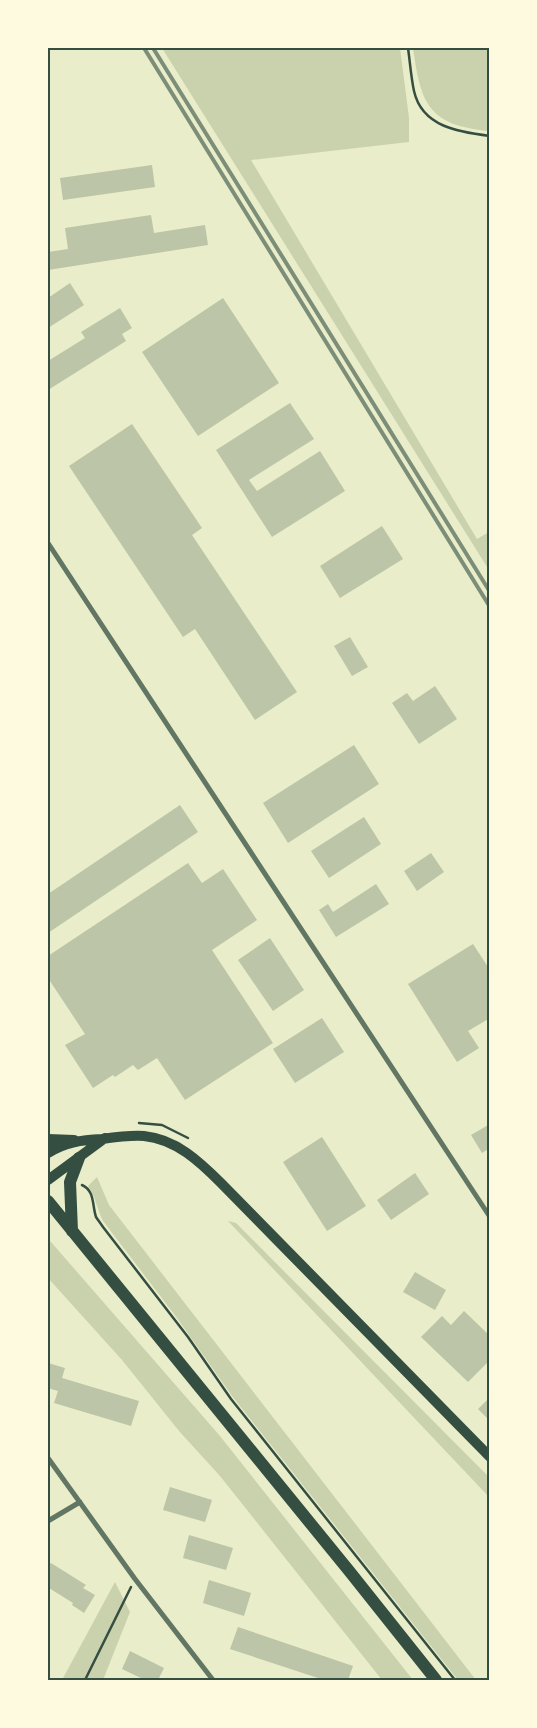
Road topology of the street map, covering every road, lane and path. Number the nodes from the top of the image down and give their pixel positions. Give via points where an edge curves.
1 (408, 48) edge
2 (490, 136) edge
3 (48, 543) edge
4 (105, 1138) junction
5 (48, 1140) edge
6 (74, 1141) junction
7 (48, 1153) edge
8 (79, 1158) junction
9 (48, 1180) edge
10 (70, 1182) junction
11 (48, 1201) edge
12 (490, 1217) edge
13 (72, 1230) junction
14 (490, 1457) edge
15 (48, 1458) edge
16 (80, 1502) junction
17 (48, 1521) edge
18 (135, 1578) junction
19 (86, 1680) edge
20 (213, 1680) edge
21 (436, 1680) edge
22 (455, 1680) edge

1 - 2 path via 414,92 422,108 442,126
3 - 12 street
4 - 6 main road
4 - 8 main road
4 - 14 main road via 145,1136 160,1139 182,1149 203,1165
5 - 6 main road
6 - 7 main road
8 - 9 main road
8 - 10 main road
10 - 13 main road
10 - 22 path via 85,1186 91,1194 97,1218 188,1337 230,1399
11 - 13 main road
13 - 21 main road
15 - 16 street
16 - 17 street
16 - 18 street
18 - 19 path
18 - 20 street

